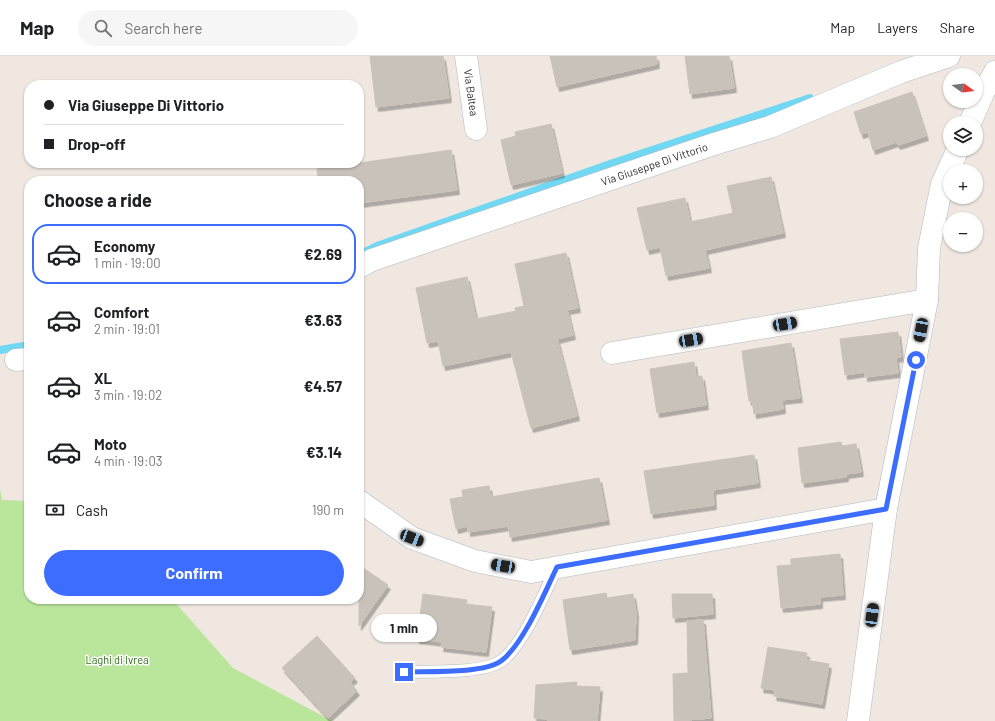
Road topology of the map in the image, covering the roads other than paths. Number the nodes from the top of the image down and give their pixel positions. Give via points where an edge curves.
1 (466, 56) edge
2 (949, 56) edge
3 (991, 56) edge
4 (995, 59) edge
5 (995, 72) edge
6 (973, 116) edge
7 (476, 129) dead end
8 (955, 156) edge
9 (364, 264) edge
10 (927, 300) junction
11 (612, 353) dead end
12 (364, 504) edge
13 (886, 509) junction
14 (557, 567) junction
15 (404, 672) dead end
16 (858, 721) edge

1 - 7 street, Via Baltea
2 - 9 street, Via Giuseppe Di Vittorio via 901,72 770,127
3 - 4 street
5 - 6 street
8 - 10 street via 942,184 929,248
10 - 11 street
10 - 13 street
12 - 14 street via 412,538 474,562 531,572
13 - 14 street
13 - 16 street
14 - 15 lane via 516,647 500,661 481,668

